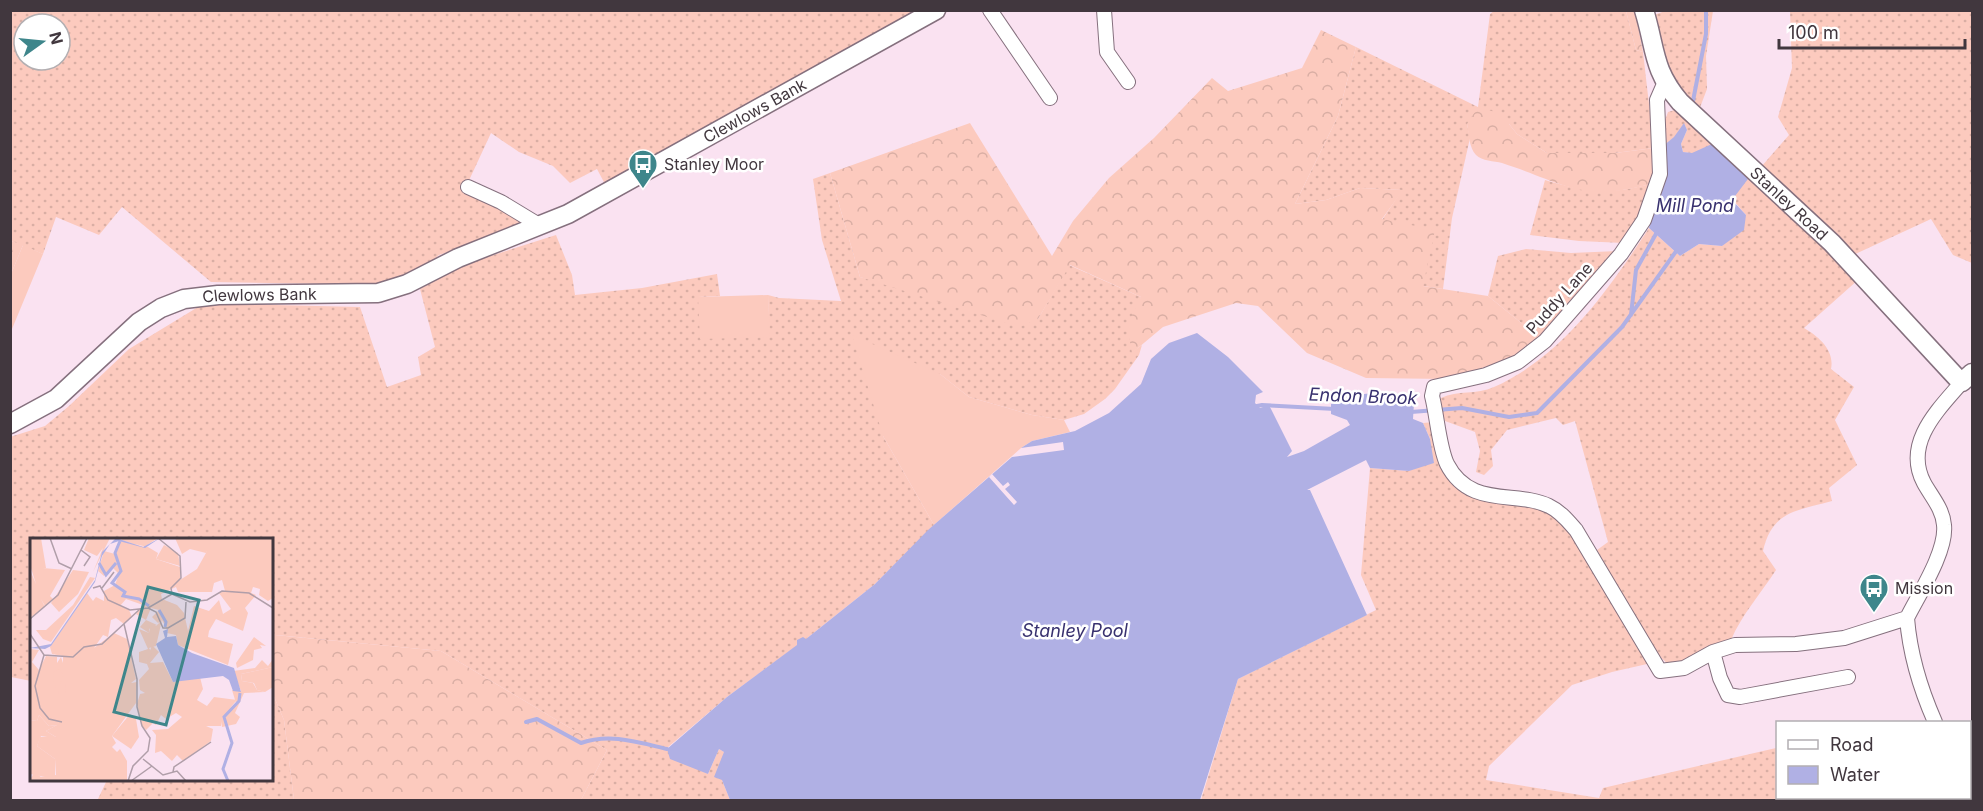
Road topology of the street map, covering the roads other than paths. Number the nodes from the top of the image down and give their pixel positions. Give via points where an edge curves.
1 (936, 10) edge
2 (990, 10) edge
3 (1104, 10) edge
4 (1644, 10) edge
5 (1128, 82) dead end
6 (1664, 84) junction
7 (1050, 98) dead end
8 (468, 187) dead end
9 (539, 225) junction
10 (1967, 378) edge
11 (10, 424) edge
12 (1907, 618) junction
13 (1713, 652) junction
14 (1848, 676) dead end
15 (1934, 721) edge

1 - 9 street, Clewlows Bank via 631,181
2 - 7 street
3 - 5 street via 1107,52
4 - 6 street, Stanley Road
6 - 10 street, Stanley Road via 1833,243
6 - 13 street, Puddy Lane via 1657,100 1660,174 1644,219 1621,254 1545,341 1518,362 1486,375 1434,387 1434,402 1447,463 1469,489 1548,505 1562,515 1576,530 1660,671 1684,668
8 - 9 street
9 - 11 street, Clewlows Bank via 378,293 184,299 139,322 56,399
10 - 12 street via 1930,419 1920,439 1918,458 1923,480 1941,512 1943,541
12 - 13 street, Puddy Lane via 1844,638 1735,645
12 - 15 street via 1917,678
13 - 14 street via 1728,695 1740,697

